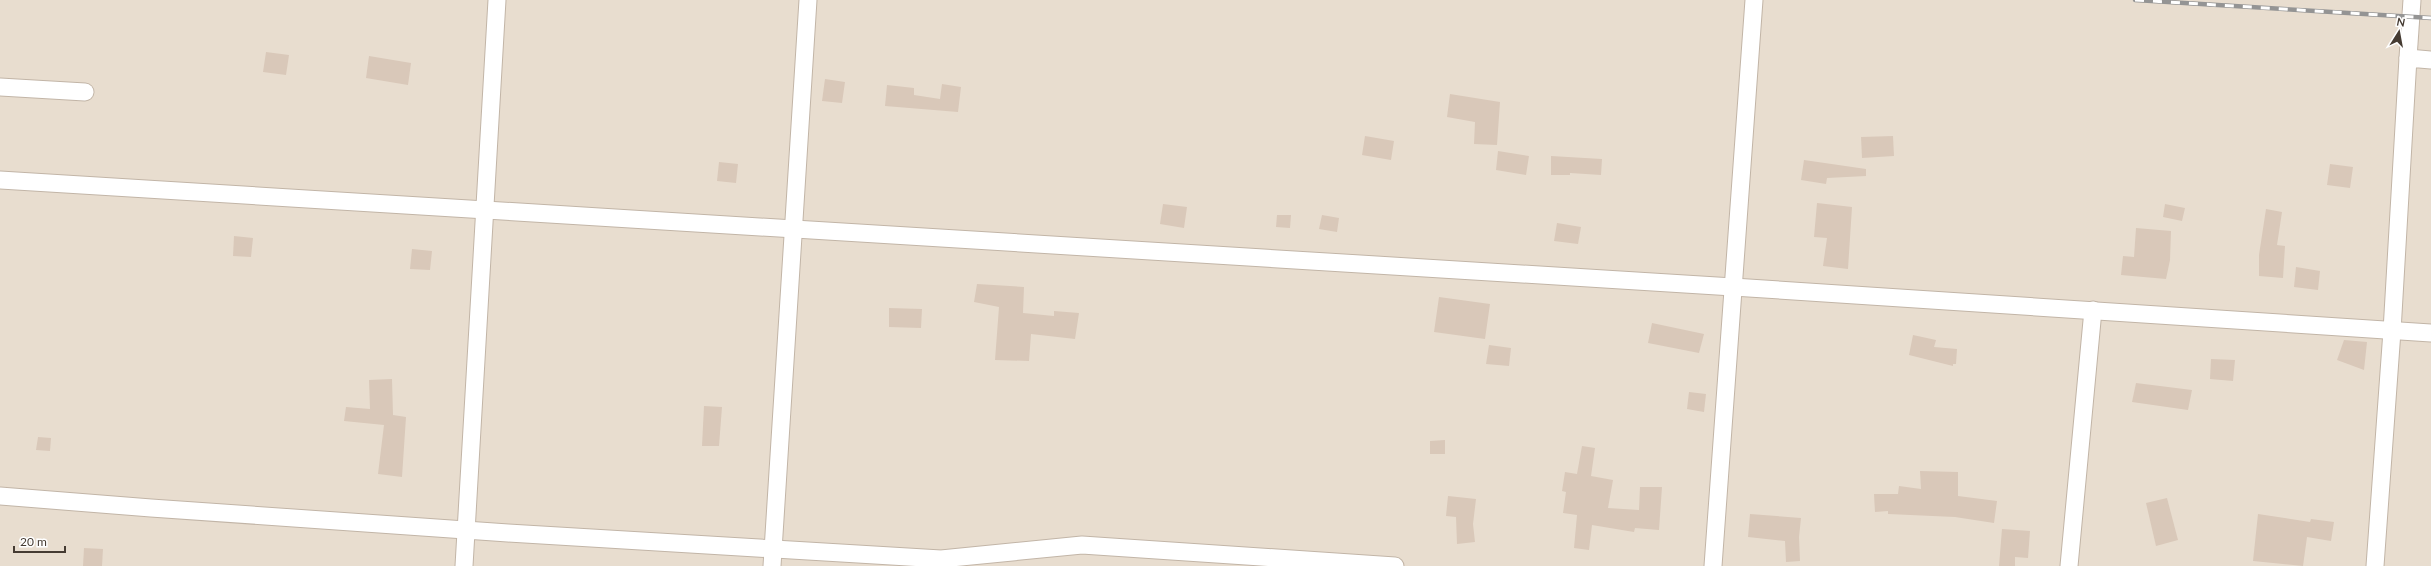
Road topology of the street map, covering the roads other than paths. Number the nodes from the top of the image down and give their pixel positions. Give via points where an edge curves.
1 (497, 0) edge
2 (808, 0) edge
3 (1754, 0) edge
4 (2412, 0) edge
5 (2408, 58) junction
6 (2431, 60) edge
7 (0, 87) edge
8 (85, 92) dead end
9 (0, 180) edge
10 (485, 209) junction
11 (793, 228) junction
12 (1733, 287) junction
13 (2093, 310) junction
14 (2392, 331) junction
15 (2431, 333) edge
16 (0, 496) edge
17 (466, 530) junction
18 (773, 549) junction
19 (464, 566) edge
20 (772, 566) edge
21 (1395, 566) edge
22 (1713, 566) edge
23 (2069, 566) edge
24 (2375, 566) edge

1 - 10 street
2 - 11 street
3 - 12 street
4 - 5 street
5 - 6 street
5 - 14 street
7 - 8 street
9 - 10 street
10 - 11 street
10 - 17 street
11 - 12 street
11 - 18 street
12 - 13 street
12 - 22 street
13 - 14 street
13 - 23 street
14 - 15 street
14 - 24 street
16 - 17 street
17 - 18 street
17 - 19 street
18 - 20 street
18 - 21 street via 941,559 1082,545

